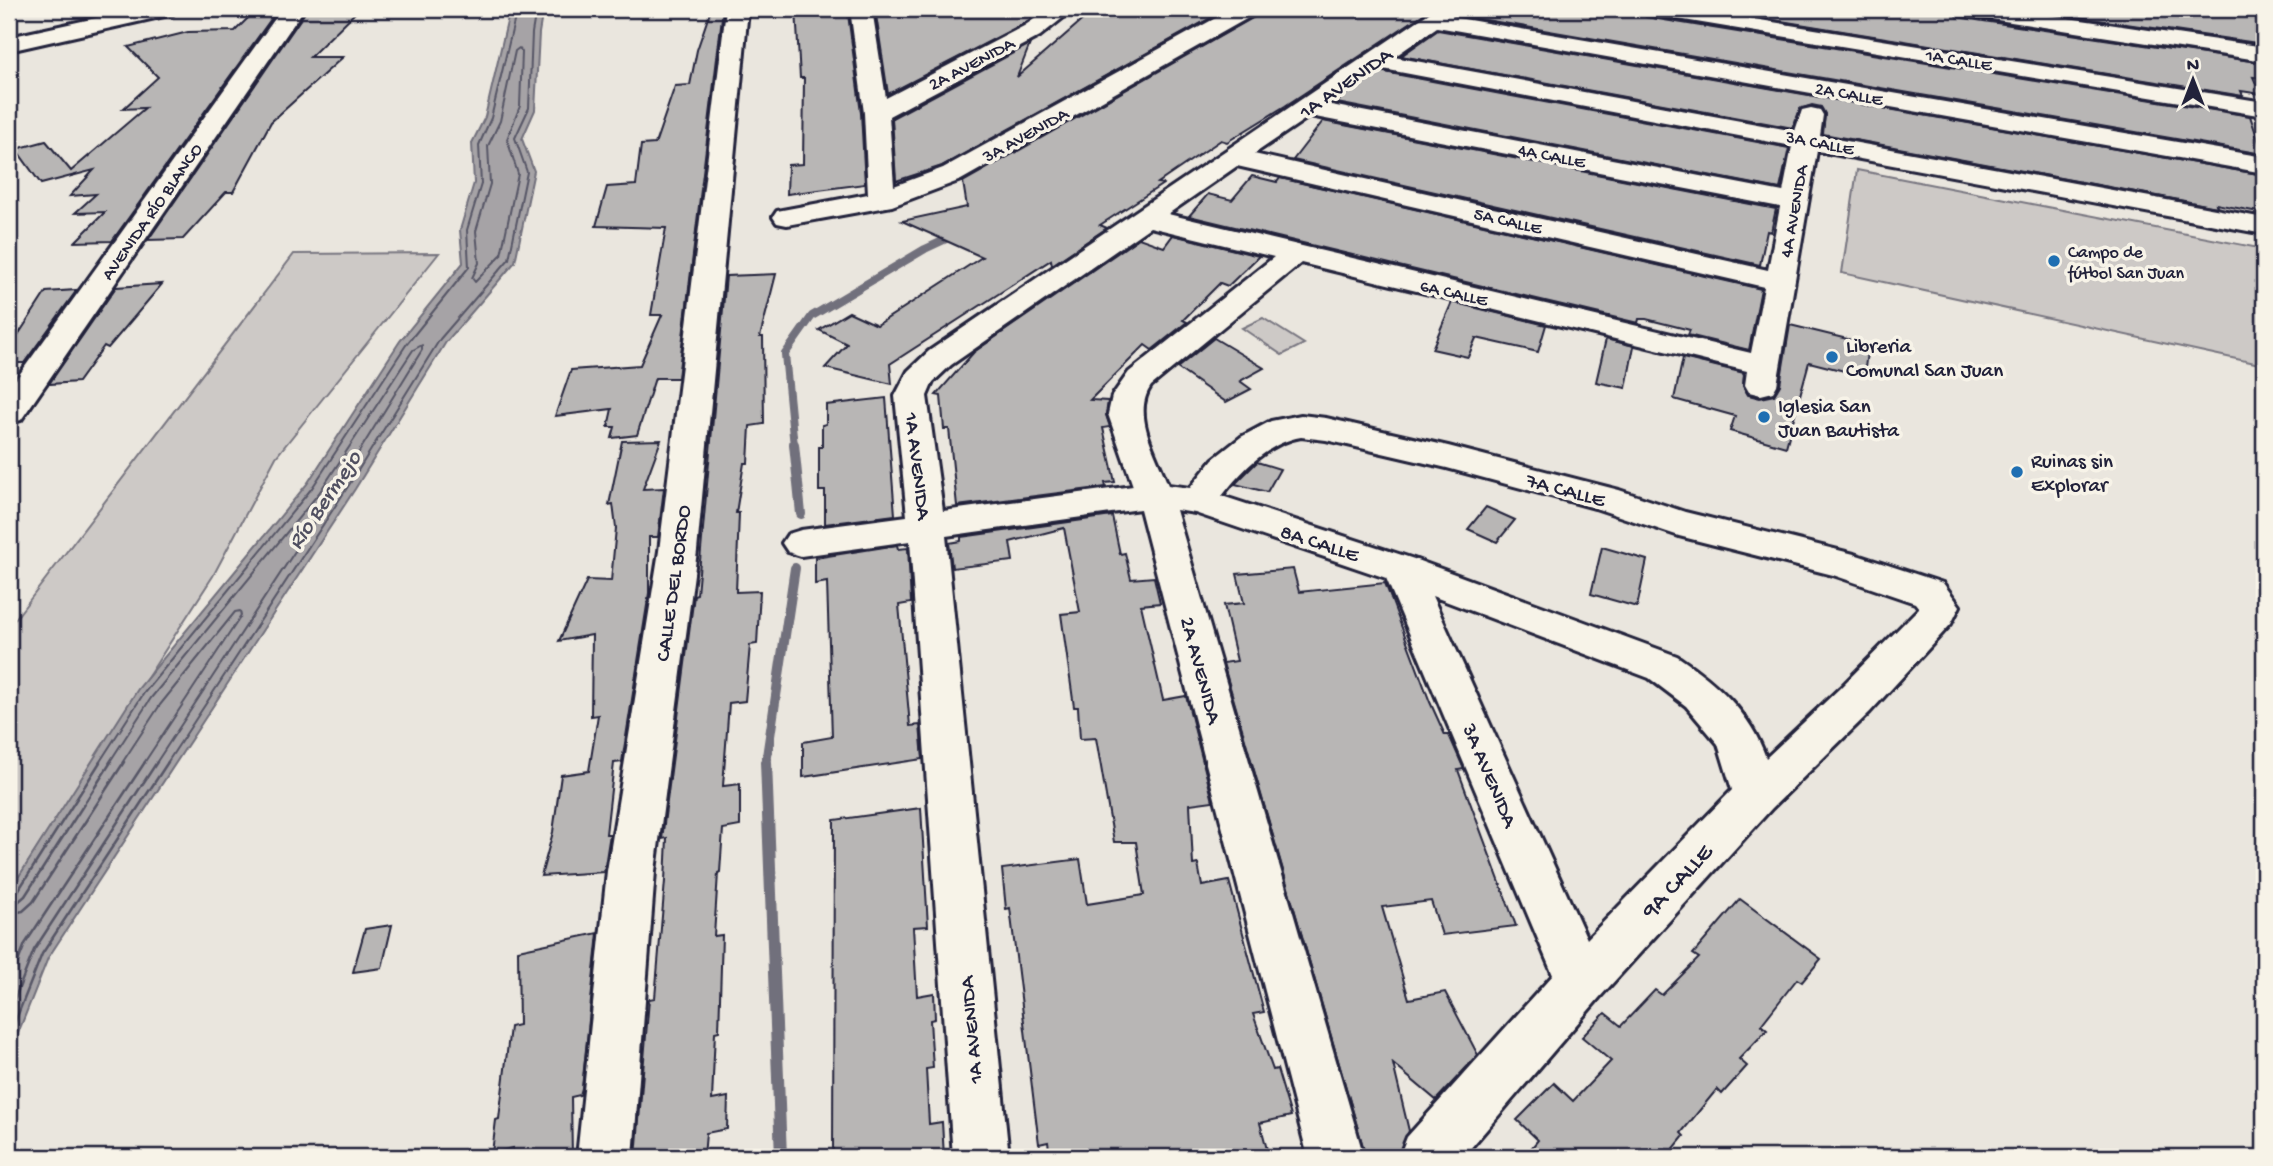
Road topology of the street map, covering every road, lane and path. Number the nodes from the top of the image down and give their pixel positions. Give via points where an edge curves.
1 (165, 9) edge
2 (293, 9) edge
3 (737, 9) edge
4 (861, 9) edge
5 (1063, 9) edge
6 (1247, 9) edge
7 (1654, 9) edge
8 (1965, 9) edge
9 (1441, 15) edge
10 (1822, 37) junction
11 (9, 44) edge
12 (2264, 54) edge
13 (1376, 61) junction
14 (1816, 87) junction
15 (1308, 108) junction
16 (2264, 108) edge
17 (876, 113) junction
18 (1806, 139) junction
19 (1236, 158) junction
20 (2264, 165) edge
21 (882, 200) junction
22 (1795, 202) junction
23 (787, 217) dead end
24 (1144, 218) junction
25 (2264, 226) edge
26 (1295, 254) junction
27 (1780, 282) junction
28 (1763, 376) joint
29 (9, 414) edge
30 (1154, 495) junction
31 (1199, 501) junction
32 (927, 526) junction
33 (801, 543) dead end
34 (1401, 569) junction
35 (1937, 614) joint
36 (1756, 795) junction
37 (1581, 981) junction
38 (605, 1157) edge
39 (981, 1157) edge
40 (1336, 1157) edge
41 (1427, 1157) edge

1 - 11 street
2 - 29 street, AVENIDA RÍO BLANCO
3 - 38 street, CALLE DEL BORDO via 678,551 631,871
4 - 17 street
5 - 17 street, 2A AVENIDA via 1032,31
6 - 21 street, 3A AVENIDA via 983,159
7 - 10 street, 1A CALLE
8 - 12 street
9 - 13 street, 1A AVENIDA
9 - 14 street, 2A CALLE
10 - 14 street, 4A AVENIDA
10 - 16 street, 1A CALLE
13 - 15 street, 1A AVENIDA
13 - 18 street, 3A CALLE
14 - 18 street, 4A AVENIDA
14 - 20 street, 2A CALLE
15 - 19 street, 1A AVENIDA
15 - 22 street, 4A CALLE
17 - 21 street
18 - 22 street, 4A AVENIDA
18 - 25 street, 3A CALLE
19 - 24 street, 1A AVENIDA
19 - 27 street, 5A CALLE
21 - 23 street, 3A AVENIDA
22 - 27 street, 4A AVENIDA
24 - 26 street, 6A CALLE
24 - 32 street, 1A AVENIDA via 940,358 919,378 911,396
26 - 28 street, 6A CALLE
26 - 30 street, 2A AVENIDA via 1140,379 1128,396 1125,414
27 - 28 street, 4A AVENIDA
30 - 31 street, 8A CALLE
30 - 32 street, 8A CALLE
30 - 40 street, 2A AVENIDA
31 - 34 street, 8A CALLE
31 - 35 street, 7A CALLE via 1225,467 1253,445 1283,429 1326,429 1448,457 1679,523 1841,563 1929,593 1940,606
32 - 33 street, 8A CALLE
32 - 39 street, 1A AVENIDA
34 - 36 street, 8A CALLE via 1662,667 1701,694 1737,737
34 - 37 street, 3A AVENIDA
35 - 36 street, 9A CALLE
36 - 37 street, 9A CALLE
37 - 41 street, 9A CALLE

